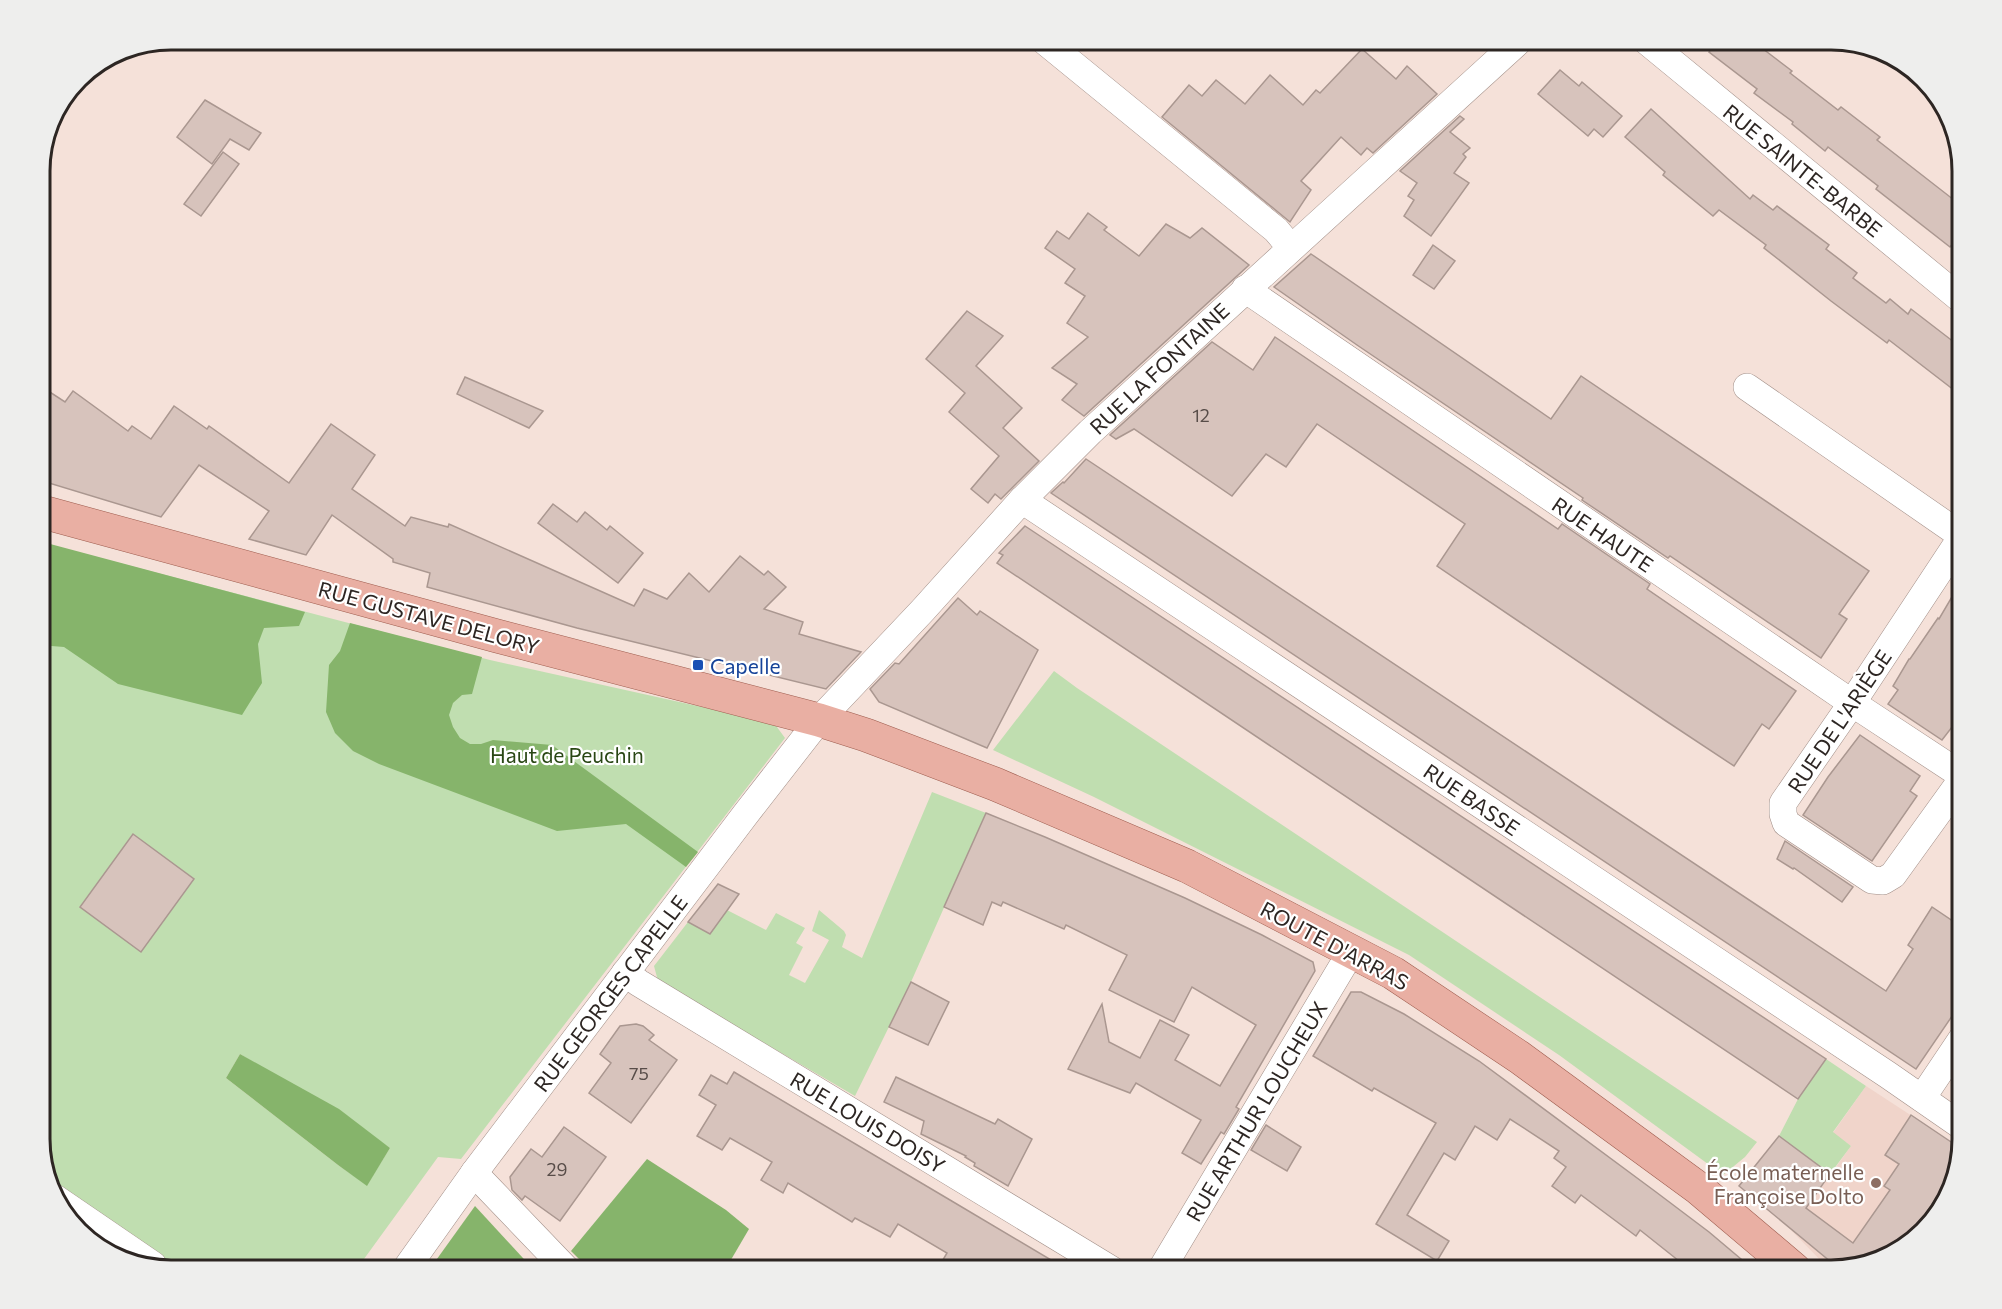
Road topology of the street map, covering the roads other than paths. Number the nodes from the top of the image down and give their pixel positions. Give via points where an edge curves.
1 (1055, 50) edge
2 (1509, 50) edge
3 (1657, 50) edge
4 (1291, 248) junction
5 (1245, 290) junction
6 (1952, 292) edge
7 (1747, 387) dead end
8 (1022, 500) junction
9 (50, 515) edge
10 (1952, 528) edge
11 (1952, 550) edge
12 (1852, 703) junction
13 (819, 720) junction
14 (1952, 770) edge
15 (1952, 792) edge
16 (1351, 952) junction
17 (625, 973) junction
18 (1952, 1054) edge
19 (1922, 1098) junction
20 (1952, 1119) edge
21 (474, 1173) junction
22 (75, 1211) edge
23 (138, 1255) edge
24 (412, 1260) edge
25 (557, 1260) edge
26 (1096, 1260) edge
27 (1167, 1260) edge
28 (1783, 1260) edge

1 - 4 street via 1276,230
2 - 4 street, RUE LA FONTAINE
3 - 6 street, RUE SAINTE-BARBE
4 - 5 street, RUE LA FONTAINE
5 - 8 street, RUE LA FONTAINE
5 - 12 street, RUE HAUTE
7 - 10 street
8 - 13 street, RUE LA FONTAINE
8 - 19 street, RUE BASSE
9 - 13 main road, RUE GUSTAVE DELORY
11 - 12 street, RUE DE L'ARIÈGE
12 - 14 street, RUE HAUTE
12 - 15 street, RUE DE L'ARIÈGE via 1783,803 1786,823 1872,880 1883,881 1893,875
13 - 16 main road, ROUTE D'ARRAS via 995,784 1187,867
13 - 17 street, RUE GEORGES CAPELLE
16 - 27 street, RUE ARTHUR LOUCHEUX
16 - 28 main road, ROUTE D'ARRAS via 1393,973 1519,1058 1698,1188
17 - 21 street, RUE GEORGES CAPELLE
17 - 26 street, RUE LOUIS DOISY
18 - 19 street
19 - 20 street, RUE BASSE
21 - 24 street, RUE GEORGES CAPELLE
21 - 25 street
22 - 23 street

